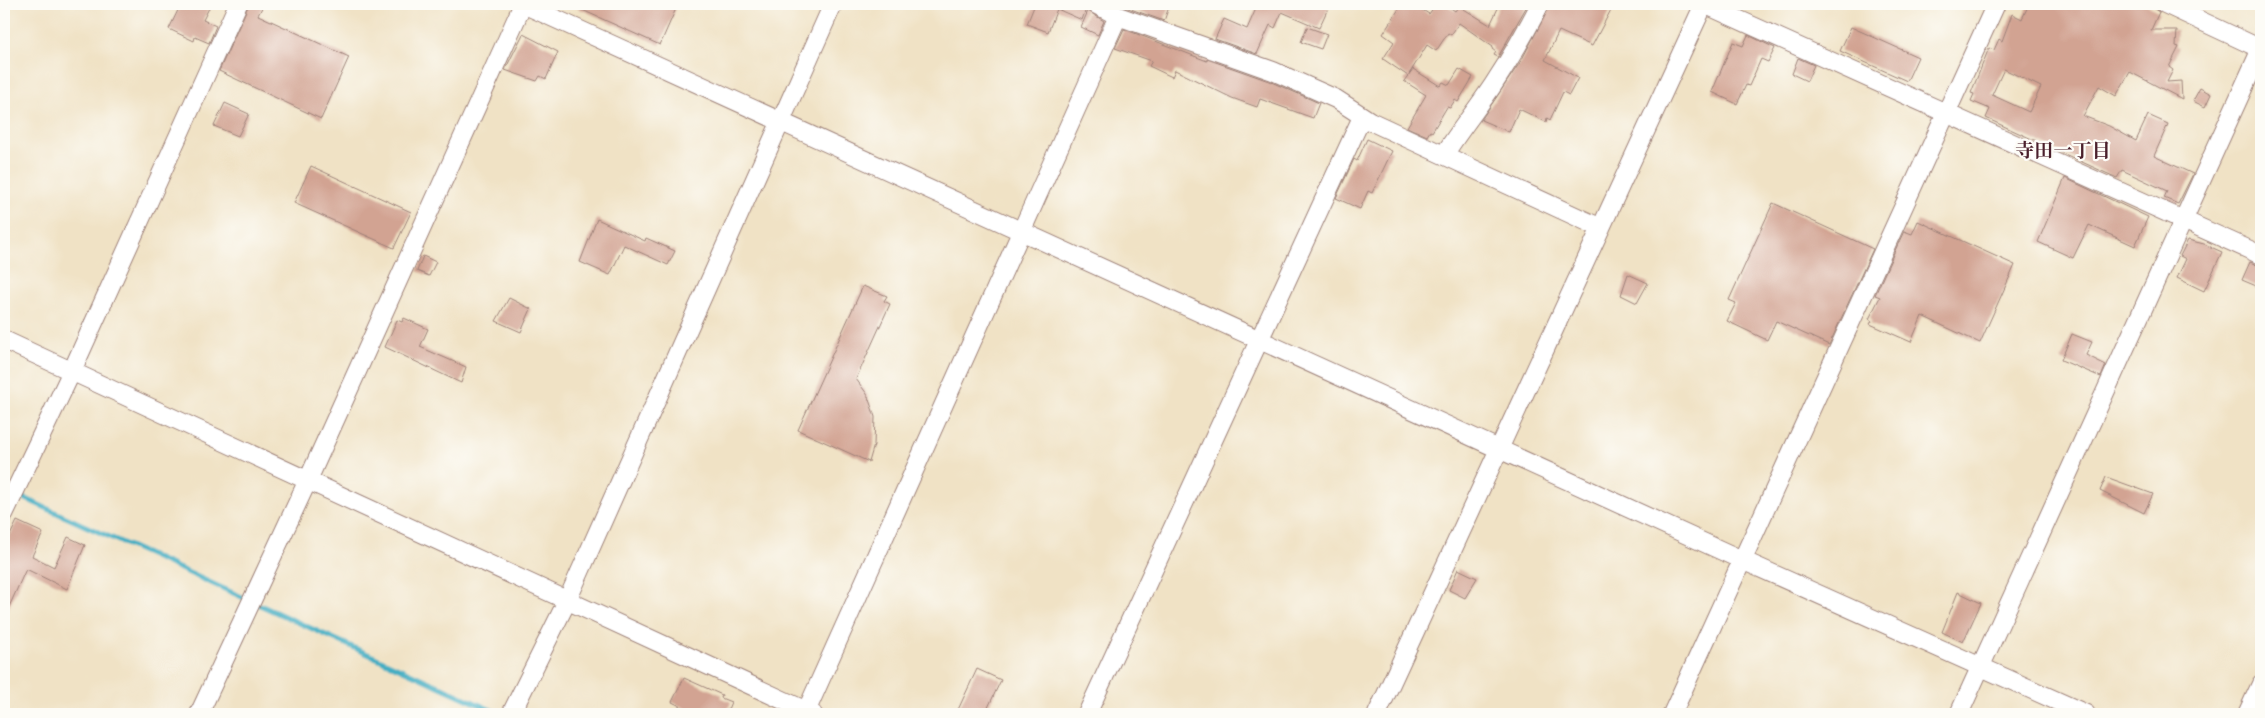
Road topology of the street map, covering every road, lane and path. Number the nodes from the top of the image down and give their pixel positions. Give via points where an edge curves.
1 (238, 4) edge
2 (523, 4) edge
3 (833, 4) edge
4 (1095, 4) edge
5 (1540, 4) edge
6 (1704, 4) edge
7 (1996, 4) edge
8 (2165, 4) edge
9 (1118, 16) junction
10 (2261, 49) edge
11 (1946, 114) junction
12 (1362, 117) junction
13 (779, 120) junction
14 (1444, 155) junction
15 (2182, 220) junction
16 (1601, 228) junction
17 (1020, 231) junction
18 (2261, 255) edge
19 (4, 340) edge
20 (1258, 340) junction
21 (72, 370) junction
22 (1498, 448) junction
23 (308, 480) junction
24 (10, 502) edge
25 (1742, 560) junction
26 (567, 601) junction
27 (1981, 666) junction
28 (2261, 684) edge
29 (808, 713) edge
30 (199, 714) edge
31 (511, 714) edge
32 (1087, 714) edge
33 (1377, 714) edge
34 (1672, 714) edge
35 (1959, 714) edge
36 (2086, 714) edge
37 (2248, 714) edge

1 - 21 street
2 - 13 street
2 - 23 street
3 - 13 street
4 - 9 street
5 - 14 street via 1522,39
6 - 11 street
6 - 16 street
7 - 11 street
8 - 10 street
9 - 12 street via 1273,71 1336,99
9 - 17 street
10 - 15 street
11 - 15 street
11 - 25 street
12 - 14 street
12 - 20 street
13 - 17 street
13 - 26 street
14 - 16 street
15 - 18 street
15 - 27 street
16 - 22 street
17 - 20 street
17 - 29 street
19 - 21 street
20 - 22 street
20 - 32 street
21 - 23 street
21 - 24 street
22 - 25 street
22 - 33 street
23 - 26 street
23 - 30 street
25 - 27 street
25 - 34 street
26 - 29 street
26 - 31 street
27 - 35 street
27 - 36 street
28 - 37 street

